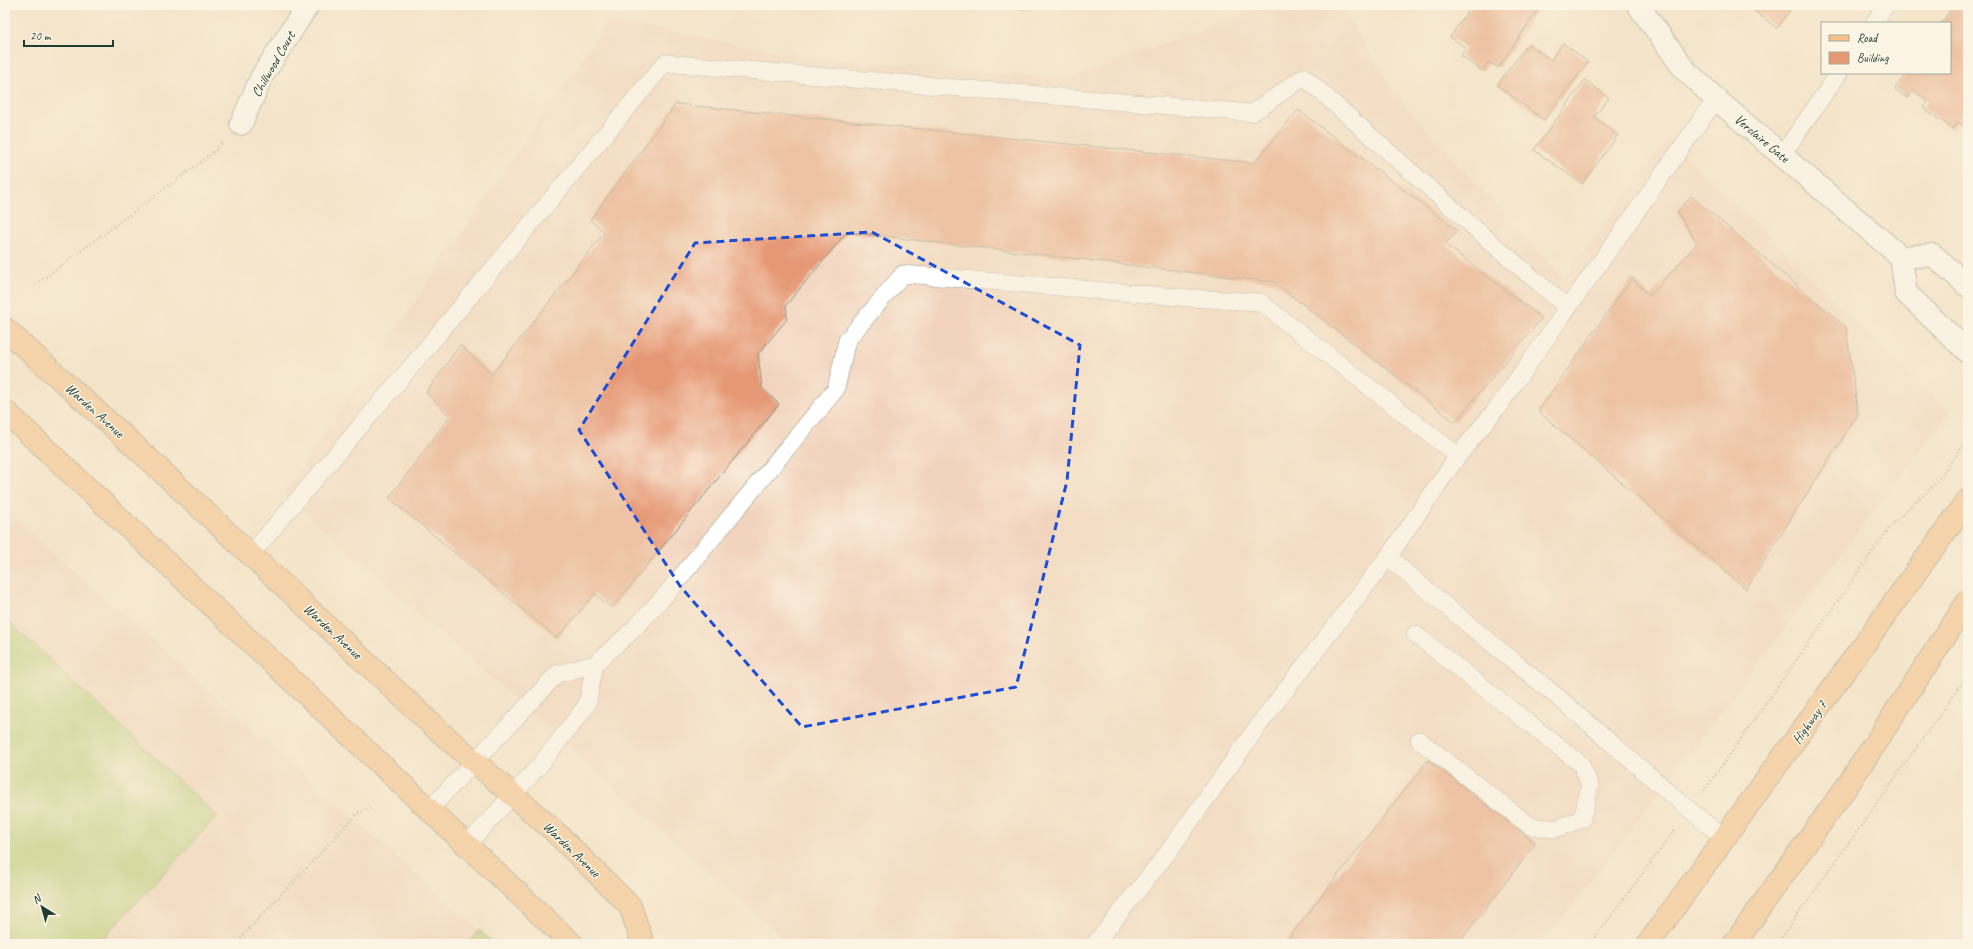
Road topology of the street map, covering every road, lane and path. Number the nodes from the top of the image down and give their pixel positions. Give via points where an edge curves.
1 (308, 5) edge
2 (1638, 5) edge
3 (1886, 5) edge
4 (1875, 22) edge
5 (1838, 74) edge
6 (1716, 99) junction
7 (241, 124) joint
8 (1782, 155) junction
9 (1901, 257) junction
10 (36, 284) dead end
11 (1968, 286) edge
12 (1568, 308) junction
13 (5, 328) edge
14 (1968, 352) edge
15 (5, 411) edge
16 (1968, 438) edge
17 (1458, 456) junction
18 (1968, 500) edge
19 (251, 554) junction
20 (1388, 557) junction
21 (1968, 601) edge
22 (1415, 634) dead end
23 (595, 664) junction
24 (1968, 675) edge
25 (1419, 740) dead end
26 (474, 760) junction
27 (1710, 782) dead end
28 (513, 794) junction
29 (371, 808) dead end
30 (429, 810) junction
31 (1726, 839) junction
32 (468, 844) junction
33 (1665, 844) dead end
34 (235, 944) edge
35 (572, 944) edge
36 (643, 944) edge
37 (1095, 944) edge
38 (1590, 944) edge
39 (1648, 944) edge
40 (1734, 944) edge
41 (1777, 944) edge

1 - 7 street, Chillwood Court via 262,76
2 - 6 street, Verclaire Gate via 1684,69
3 - 4 lane
5 - 8 lane
6 - 8 street, Verclaire Gate
6 - 12 lane
7 - 10 path via 209,156
8 - 9 street, Verclaire Gate
9 - 11 street via 1933,255
9 - 14 street via 1906,293
12 - 17 lane
12 - 19 lane via 1304,77 1252,113 665,64
13 - 19 main road, Warden Avenue
15 - 30 main road
16 - 27 path via 1935,484 1893,523
17 - 20 lane
17 - 23 lane via 1260,302 903,274 847,340 836,389 668,592 634,629
18 - 31 main road, Highway 7
19 - 26 main road, Warden Avenue
20 - 31 lane via 1677,801
20 - 37 lane via 1261,722 1166,855
21 - 40 main road via 1849,783
22 - 25 lane via 1581,764 1590,785 1582,819 1555,829 1530,826
23 - 26 lane via 557,674
23 - 28 lane via 586,705 540,765
24 - 41 path
26 - 28 main road, Warden Avenue
26 - 30 lane
28 - 32 lane
28 - 36 main road, Warden Avenue via 630,906
29 - 34 path via 358,813
30 - 32 main road
31 - 39 main road, Highway 7
32 - 35 main road
33 - 38 path

